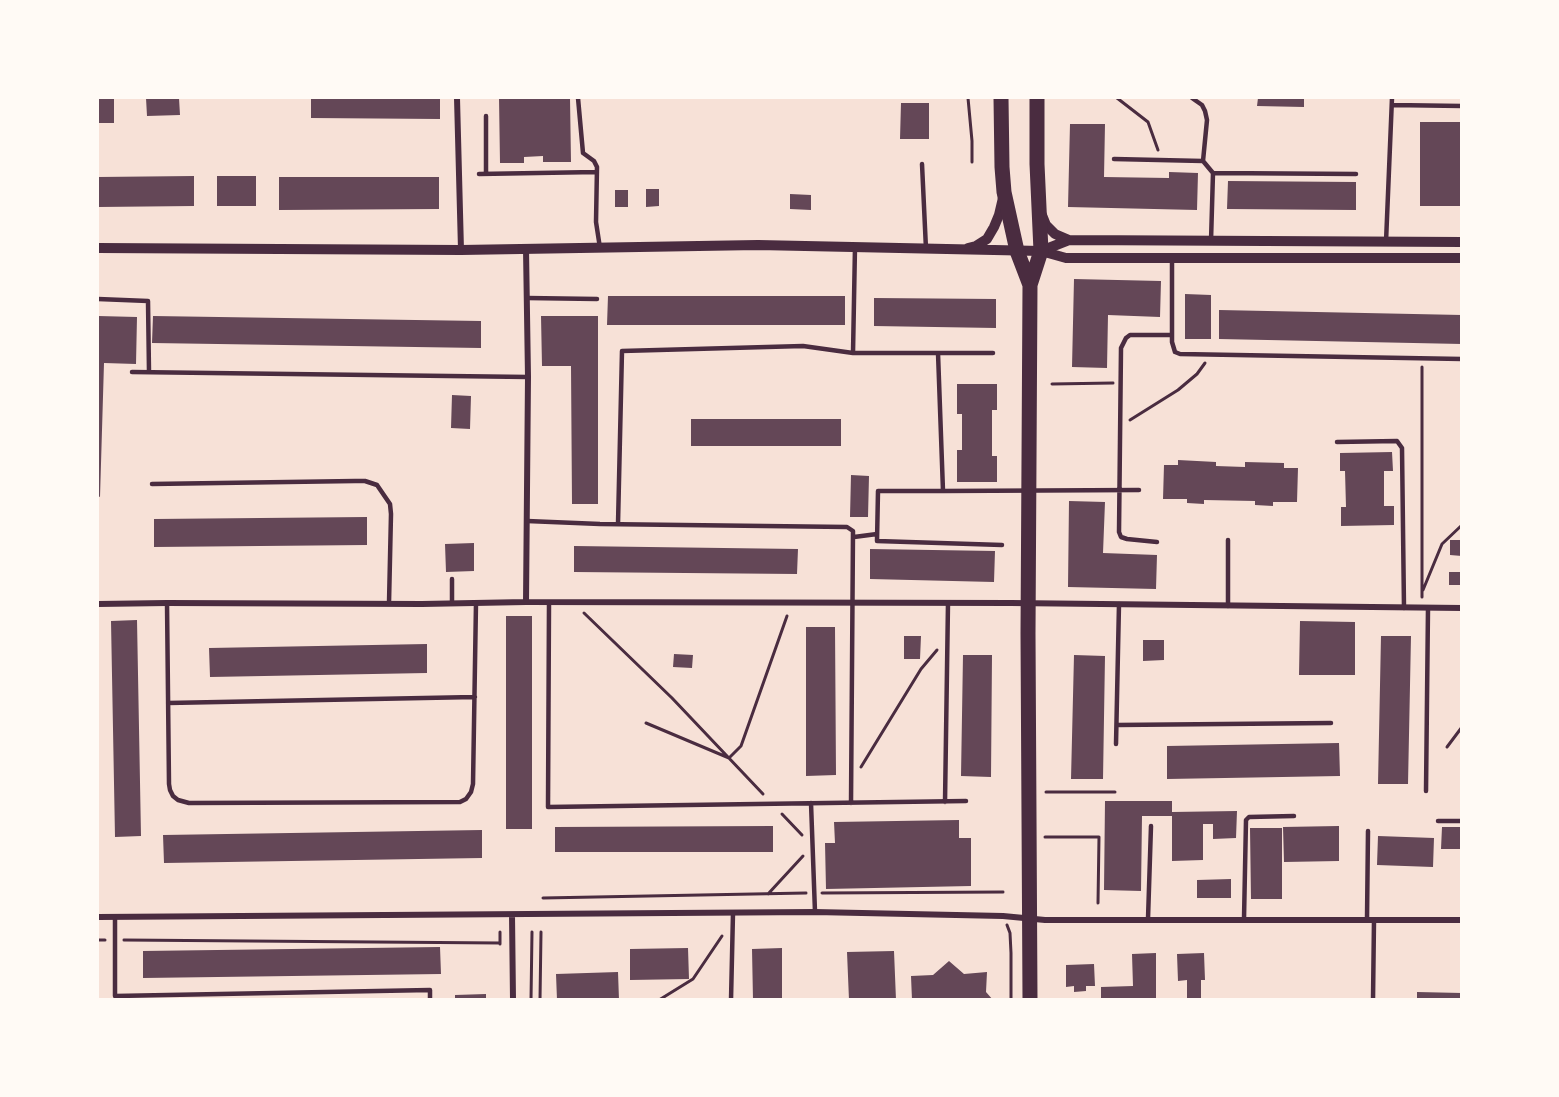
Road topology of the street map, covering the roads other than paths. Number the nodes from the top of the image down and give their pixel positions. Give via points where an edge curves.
1 (458, 98) edge
2 (578, 98) edge
3 (1001, 98) edge
4 (1037, 98) edge
5 (1192, 98) edge
6 (1392, 98) edge
7 (1392, 105) junction
8 (1461, 106) edge
9 (486, 116) dead end
10 (1114, 159) dead end
11 (1203, 161) junction
12 (922, 164) dead end
13 (597, 172) junction
14 (1213, 173) junction
15 (479, 174) dead end
16 (486, 174) junction
17 (1356, 174) dead end
18 (1004, 192) junction
19 (1039, 207) junction
20 (1070, 240) junction
21 (1211, 240) junction
22 (1386, 242) junction
23 (1461, 242) edge
24 (855, 247) junction
25 (98, 248) edge
26 (600, 248) junction
27 (526, 249) junction
28 (926, 249) junction
29 (965, 249) junction
30 (461, 250) junction
31 (1017, 251) junction
32 (1041, 251) junction
33 (1172, 258) junction
34 (1461, 258) edge
35 (1030, 285) junction
36 (527, 298) junction
37 (98, 299) edge
38 (597, 299) dead end
39 (1172, 334) junction
40 (993, 352) dead end
41 (853, 353) junction
42 (938, 353) junction
43 (1461, 359) edge
44 (132, 372) dead end
45 (149, 372) junction
46 (528, 377) junction
47 (1337, 442) dead end
48 (152, 484) dead end
49 (1119, 490) junction
50 (1139, 490) dead end
51 (1029, 491) junction
52 (943, 492) junction
53 (527, 520) junction
54 (618, 524) junction
55 (877, 534) junction
56 (854, 537) junction
57 (1228, 540) dead end
58 (1157, 542) dead end
59 (1002, 545) dead end
60 (452, 579) dead end
61 (526, 602) junction
62 (167, 603) junction
63 (389, 603) junction
64 (452, 603) junction
65 (476, 603) junction
66 (549, 603) junction
67 (852, 603) junction
68 (948, 603) junction
69 (1028, 603) junction
70 (98, 604) edge
71 (1119, 604) junction
72 (1228, 606) junction
73 (1404, 608) junction
74 (1425, 608) junction
75 (1461, 608) edge
76 (475, 697) junction
77 (168, 703) junction
78 (1330, 723) dead end
79 (1116, 725) junction
80 (1116, 744) dead end
81 (1425, 791) dead end
82 (945, 801) junction
83 (966, 801) dead end
84 (811, 803) junction
85 (851, 803) junction
86 (1294, 816) dead end
87 (1461, 820) edge
88 (1438, 821) dead end
89 (1151, 826) dead end
90 (1368, 831) dead end
91 (815, 912) junction
92 (733, 913) junction
93 (512, 915) junction
94 (98, 917) edge
95 (115, 917) junction
96 (1030, 919) junction
97 (1244, 919) junction
98 (1148, 920) junction
99 (1370, 920) junction
100 (1461, 920) edge
101 (430, 999) edge
102 (513, 999) edge
103 (731, 999) edge
104 (1030, 999) edge
105 (1373, 999) edge

1 - 30 street
2 - 13 lane via 581,146 583,153 594,161
3 - 18 highway
4 - 19 highway
5 - 11 lane via 1202,105 1207,120
6 - 7 lane
7 - 8 lane
7 - 22 lane
9 - 16 lane
10 - 11 lane
11 - 14 lane
12 - 28 lane
13 - 16 lane
13 - 26 lane
14 - 17 lane
14 - 21 lane
15 - 16 lane
18 - 29 street via 999,215 987,239
18 - 31 highway
19 - 20 street via 1046,225
19 - 32 highway
20 - 21 street
20 - 32 street
21 - 22 street
22 - 23 street
24 - 26 street
24 - 28 street
24 - 41 lane
25 - 30 street
26 - 27 street
27 - 30 street
27 - 36 street
28 - 29 street
29 - 31 street
31 - 32 street
31 - 35 highway
32 - 33 street via 1066,258
32 - 35 highway
33 - 34 street
33 - 39 lane
35 - 51 highway
36 - 38 lane
36 - 46 street
37 - 45 lane via 148,301
39 - 43 lane via 1173,349 1180,354
39 - 49 lane via 1136,334 1125,338 1121,348
40 - 42 lane
41 - 42 lane
41 - 54 lane via 803,346 622,351
42 - 52 lane
44 - 45 lane
45 - 46 lane
46 - 53 street
47 - 73 lane via 1397,441 1402,448
48 - 63 lane via 365,481 377,485 390,504
49 - 50 lane
49 - 51 lane
49 - 58 lane via 1121,537
51 - 52 lane
51 - 69 highway
52 - 55 lane via 878,491
53 - 54 lane
53 - 61 street
54 - 56 lane via 847,527
55 - 56 lane
55 - 59 lane via 877,541
56 - 67 lane
57 - 72 lane
60 - 64 lane
61 - 65 street
61 - 66 street
62 - 63 street
62 - 70 street
62 - 77 lane
63 - 64 street
64 - 65 street
65 - 76 lane
66 - 67 street
66 - 84 lane via 548,807
67 - 68 street
67 - 85 lane
68 - 69 street
68 - 82 lane
69 - 71 street
69 - 96 highway
71 - 72 street
71 - 79 lane
72 - 73 street
73 - 74 street
74 - 75 street
74 - 81 lane
76 - 77 lane
76 - 77 lane via 473,784 471,792 460,802 178,800 169,784
78 - 79 lane
79 - 80 lane
82 - 83 lane
82 - 85 lane
84 - 85 lane
84 - 91 lane
86 - 97 lane via 1246,820
87 - 88 lane
89 - 98 lane
90 - 99 lane
91 - 92 street
91 - 96 street
92 - 93 street
92 - 103 lane
93 - 95 street
93 - 102 street
94 - 95 street
95 - 101 lane via 115,996 430,990
96 - 98 street
96 - 104 highway
97 - 98 street
97 - 99 street
99 - 100 street
99 - 105 lane

